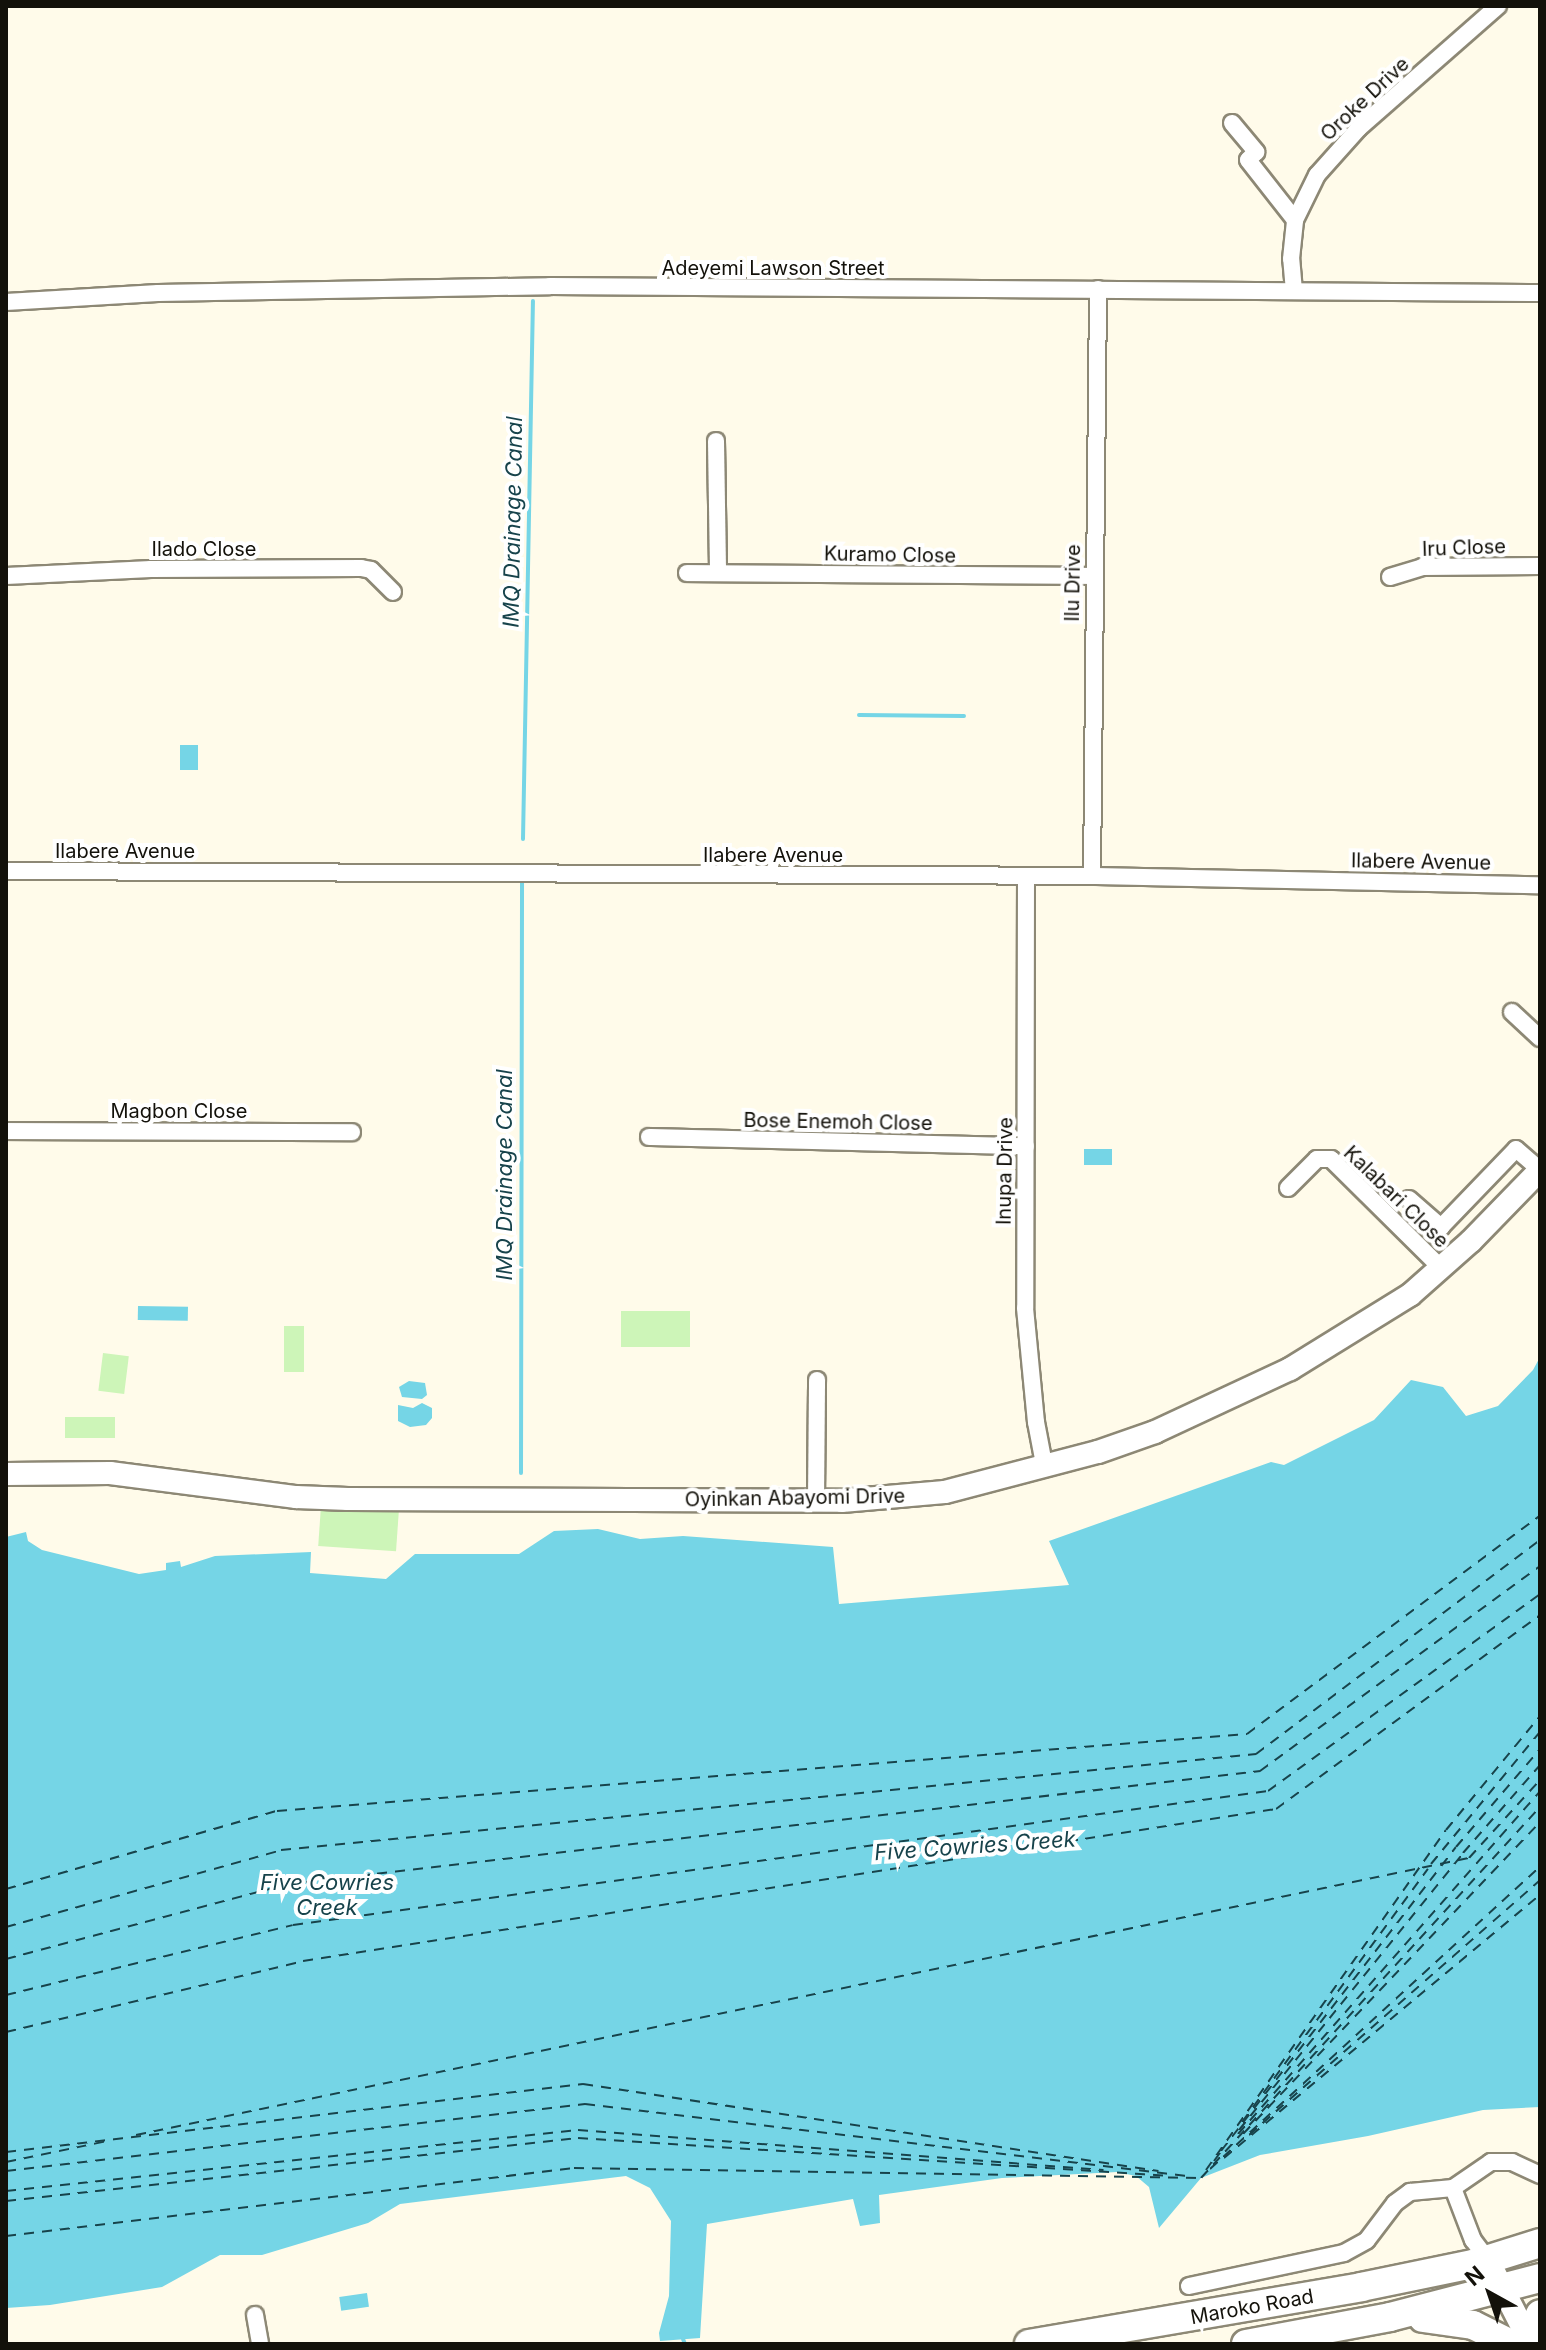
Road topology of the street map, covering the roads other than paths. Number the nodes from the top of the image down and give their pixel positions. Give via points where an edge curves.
1 (1498, 6) edge
2 (1232, 123) dead end
3 (1295, 220) junction
4 (1098, 289) junction
5 (1294, 291) junction
6 (1540, 293) edge
7 (6, 302) edge
8 (716, 441) dead end
9 (1540, 566) edge
10 (687, 573) dead end
11 (718, 573) junction
12 (6, 576) edge
13 (1093, 576) junction
14 (1390, 577) dead end
15 (393, 592) dead end
16 (6, 871) edge
17 (1092, 876) junction
18 (1026, 877) junction
19 (1540, 885) edge
20 (1512, 1012) dead end
21 (1540, 1038) edge
22 (6, 1131) edge
23 (352, 1132) dead end
24 (649, 1137) dead end
25 (1026, 1146) junction
26 (1540, 1170) edge
27 (1288, 1188) dead end
28 (1409, 1199) dead end
29 (1441, 1268) junction
30 (817, 1380) dead end
31 (1044, 1464) junction
32 (6, 1474) edge
33 (816, 1500) junction
34 (1540, 2175) edge
35 (1453, 2188) junction
36 (1540, 2243) edge
37 (1478, 2255) junction
38 (1540, 2278) edge
39 (1189, 2286) dead end
40 (1496, 2292) junction
41 (255, 2315) dead end
42 (1390, 2317) junction
43 (1525, 2337) edge
44 (260, 2344) edge
45 (1029, 2344) edge
46 (1246, 2344) edge

1 - 3 street, Oroke Drive via 1338,149 1311,184
2 - 3 street via 1256,152 1248,160
3 - 5 street, Oroke Drive
4 - 5 street, Adeyemi Lawson Street
4 - 7 street, Adeyemi Lawson Street via 550,286 158,293
4 - 13 street, Ilu Drive
5 - 6 street, Adeyemi Lawson Street
8 - 11 street
9 - 14 street, Iru Close via 1422,567
10 - 11 street, Kuramo Close
11 - 13 street, Kuramo Close
12 - 15 street, Ilado Close via 361,568 371,570
13 - 17 street, Ilu Drive
16 - 18 street, Ilabere Avenue
17 - 18 street, Ilabere Avenue
17 - 19 street, Ilabere Avenue
18 - 25 street, Inupa Drive
20 - 21 street
22 - 23 street, Magbon Close
24 - 25 street, Bose Enemoh Close
25 - 31 street, Inupa Drive via 1025,1308
26 - 28 street via 1516,1149 1441,1227
26 - 29 street, Oyinkan Abayomi Drive
27 - 29 street, Kalabari Close via 1317,1159 1331,1159
29 - 31 street, Oyinkan Abayomi Drive via 1376,1319 1290,1369 1155,1432
30 - 33 street
31 - 33 street, Oyinkan Abayomi Drive via 945,1492
32 - 33 street, Oyinkan Abayomi Drive via 110,1473 335,1498
34 - 35 street via 1499,2161 1483,2165
35 - 37 street
35 - 39 street via 1410,2192 1367,2240 1344,2253
36 - 37 highway, Maroko Road
37 - 40 street
37 - 45 highway, Maroko Road via 1240,2310
38 - 40 highway, Maroko Road
40 - 42 highway, Maroko Road
40 - 43 street
41 - 44 street
42 - 43 highway via 1456,2320
42 - 46 highway, Maroko Road

